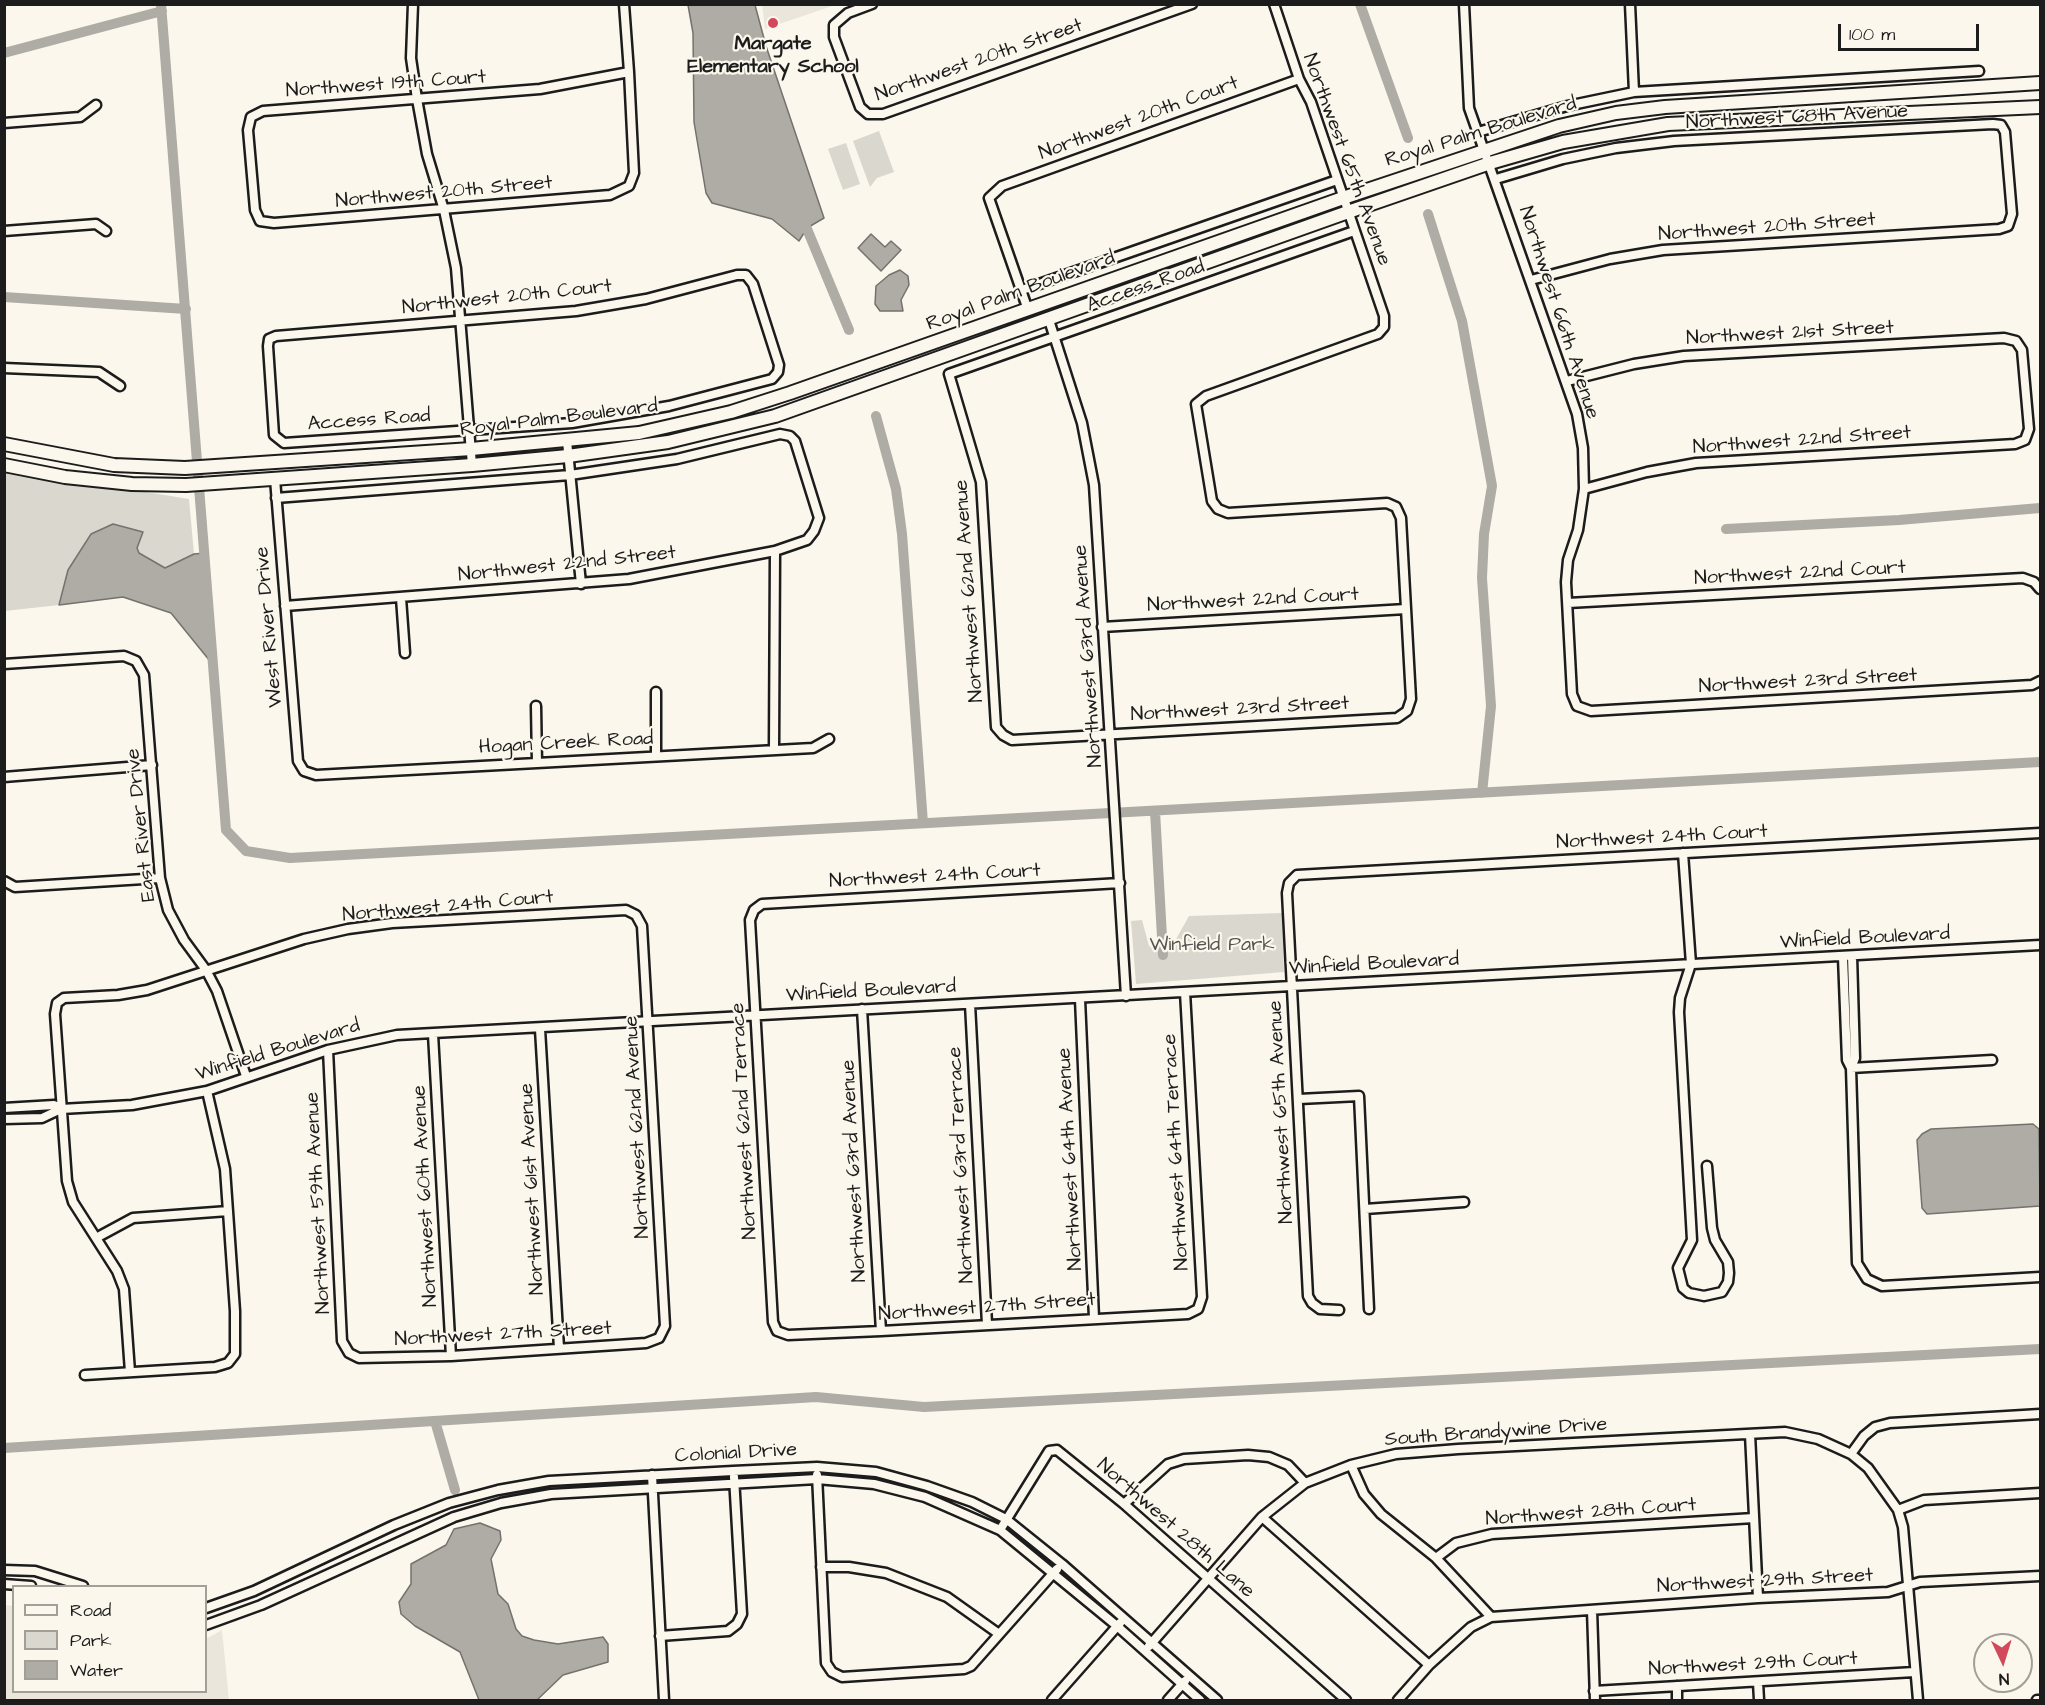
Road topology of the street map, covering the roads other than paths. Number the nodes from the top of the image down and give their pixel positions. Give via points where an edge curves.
1 (413, 4) edge
2 (624, 4) edge
3 (872, 4) edge
4 (1192, 4) edge
5 (1274, 4) edge
6 (1464, 4) edge
7 (1630, 4) edge
8 (1979, 71) dead end
9 (628, 72) junction
10 (1299, 79) junction
11 (2040, 83) edge
12 (1634, 92) junction
13 (417, 99) junction
14 (96, 105) dead end
15 (2040, 107) edge
16 (4, 123) edge
17 (1478, 132) junction
18 (1485, 149) junction
19 (1490, 163) junction
20 (1496, 179) junction
21 (1337, 180) junction
22 (1343, 198) junction
23 (444, 210) junction
24 (1348, 212) junction
25 (260, 221) joint
26 (2008, 226) joint
27 (4, 231) edge
28 (106, 231) dead end
29 (1354, 231) junction
30 (1531, 280) junction
31 (1022, 290) junction
32 (1068, 296) junction
33 (1028, 310) junction
34 (460, 320) junction
35 (1049, 320) junction
36 (1016, 332) junction
37 (1054, 337) junction
38 (779, 365) joint
39 (4, 368) edge
40 (949, 374) joint
41 (1568, 381) junction
42 (120, 386) dead end
43 (470, 430) junction
44 (274, 435) joint
45 (2025, 440) joint
46 (567, 441) junction
47 (4, 444) edge
48 (471, 449) junction
49 (568, 456) junction
50 (4, 465) edge
51 (472, 465) junction
52 (570, 476) junction
53 (274, 479) junction
54 (1584, 489) junction
55 (276, 498) junction
56 (775, 551) junction
57 (581, 584) junction
58 (2040, 589) edge
59 (401, 598) junction
60 (1568, 603) junction
61 (285, 606) junction
62 (1406, 609) junction
63 (1102, 627) junction
64 (405, 653) dead end
65 (4, 664) edge
66 (2040, 681) edge
67 (656, 692) dead end
68 (536, 706) dead end
69 (1577, 706) joint
70 (1110, 733) junction
71 (1003, 735) joint
72 (829, 739) dead end
73 (774, 750) junction
74 (656, 756) junction
75 (537, 763) junction
76 (152, 765) junction
77 (304, 771) joint
78 (4, 777) edge
79 (2040, 833) edge
80 (1683, 853) junction
81 (160, 878) junction
82 (5, 883) edge
83 (1120, 883) junction
84 (1289, 883) joint
85 (754, 910) joint
86 (636, 915) joint
87 (2040, 945) edge
88 (1847, 957) junction
89 (1692, 964) junction
90 (206, 970) junction
91 (1292, 986) junction
92 (1185, 992) junction
93 (1126, 996) junction
94 (1080, 999) junction
95 (970, 1004) junction
96 (862, 1009) junction
97 (756, 1015) junction
98 (649, 1022) junction
99 (540, 1029) junction
100 (433, 1034) junction
101 (328, 1050) junction
102 (1992, 1060) dead end
103 (1851, 1068) junction
104 (246, 1076) junction
105 (207, 1091) junction
106 (1299, 1099) junction
107 (4, 1108) edge
108 (61, 1110) junction
109 (4, 1119) edge
110 (1707, 1166) dead end
111 (1464, 1202) dead end
112 (1365, 1209) junction
113 (228, 1211) junction
114 (96, 1238) junction
115 (2040, 1277) edge
116 (1198, 1309) joint
117 (1339, 1310) dead end
118 (1369, 1310) dead end
119 (1094, 1318) junction
120 (987, 1324) junction
121 (777, 1331) joint
122 (881, 1331) junction
123 (658, 1338) joint
124 (559, 1348) junction
125 (349, 1353) joint
126 (451, 1356) junction
127 (130, 1372) junction
128 (85, 1375) dead end
129 (2040, 1414) edge
130 (1750, 1434) junction
131 (1851, 1454) junction
132 (1351, 1465) junction
133 (817, 1467) junction
134 (733, 1471) junction
135 (652, 1475) junction
136 (817, 1479) junction
137 (734, 1483) junction
138 (1305, 1484) junction
139 (652, 1488) junction
140 (2040, 1493) edge
141 (449, 1503) junction
142 (1124, 1504) junction
143 (1898, 1510) junction
144 (454, 1517) junction
145 (1262, 1517) junction
146 (1754, 1518) junction
147 (1006, 1519) junction
148 (394, 1525) junction
149 (1000, 1530) junction
150 (400, 1540) junction
151 (324, 1557) junction
152 (1437, 1558) junction
153 (1062, 1564) junction
154 (821, 1567) junction
155 (4, 1570) edge
156 (332, 1572) junction
157 (1054, 1573) junction
158 (2040, 1576) edge
159 (1206, 1578) junction
160 (77, 1585) edge
161 (1908, 1586) junction
162 (1758, 1598) junction
163 (207, 1608) edge
164 (1592, 1610) junction
165 (1491, 1617) junction
166 (1124, 1618) junction
167 (207, 1625) edge
168 (1117, 1626) junction
169 (999, 1634) junction
170 (660, 1636) junction
171 (1152, 1642) junction
172 (1144, 1651) junction
173 (1429, 1665) junction
174 (1914, 1672) junction
175 (1189, 1676) junction
176 (1758, 1682) junction
177 (1182, 1685) junction
178 (1677, 1686) junction
179 (1594, 1691) junction
180 (664, 1701) edge
181 (1052, 1701) edge
182 (1168, 1701) edge
183 (1200, 1701) edge
184 (1217, 1701) edge
185 (1346, 1701) edge
186 (1398, 1701) edge
187 (1595, 1701) edge
188 (1677, 1701) edge
189 (1759, 1701) edge
190 (1918, 1701) edge

1 - 13 street via 411,58
2 - 9 street
3 - 4 street, Northwest 20th Street via 848,13 834,25 834,37 860,107 868,114 883,114
5 - 10 street, Northwest 65th Avenue
6 - 17 street, Northwest 66th Avenue via 1469,108
7 - 12 street
8 - 12 street
9 - 13 street, Northwest 19th Court via 540,89
9 - 23 street, Northwest 20th Street via 634,173 629,186 610,195
10 - 21 street, Northwest 65th Avenue via 1311,102
10 - 31 street, Northwest 20th Court via 1002,186 990,198
11 - 18 main road, Royal Palm Boulevard via 1665,107 1559,126
12 - 17 street via 1567,106
13 - 23 street via 427,154
13 - 25 street, Northwest 19th Court via 263,111 251,117 248,130 255,210
14 - 16 street via 80,117
15 - 19 main road, Royal Palm Boulevard via 1668,124 1563,142
17 - 18 street, Northwest 66th Avenue
18 - 19 street, Northwest 66th Avenue
18 - 22 main road, Royal Palm Boulevard
19 - 20 street, Northwest 66th Avenue
19 - 24 main road, Royal Palm Boulevard
20 - 26 street, Northwest 68th Avenue via 1563,159 1674,141 1993,124 2001,125 2006,132 2012,214
20 - 30 street, Northwest 66th Avenue
21 - 22 street, Northwest 65th Avenue
21 - 31 street
22 - 24 street, Northwest 65th Avenue
22 - 32 main road, Royal Palm Boulevard
23 - 25 street, Northwest 20th Street
23 - 34 street via 456,268
24 - 29 street, Northwest 65th Avenue
24 - 35 main road, Royal Palm Boulevard
26 - 30 street, Northwest 20th Street via 1999,230 1663,250
27 - 28 street via 96,224
29 - 37 street, Access Road
29 - 62 street, Northwest 65th Avenue via 1384,316 1384,327 1378,334 1206,396 1196,404 1212,501 1218,509 1228,513 1387,503 1396,507 1401,518
30 - 41 street, Northwest 66th Avenue
31 - 33 street
32 - 33 main road, Royal Palm Boulevard
32 - 35 main road via 1055,307
33 - 36 main road
33 - 46 main road, Royal Palm Boulevard via 731,412 639,433
34 - 38 street, Northwest 20th Court via 587,309 746,275 753,284
34 - 43 street
34 - 44 street, Northwest 20th Court via 269,339
35 - 36 main road, Royal Palm Boulevard
35 - 37 street, Northwest 63rd Avenue
36 - 49 main road, Royal Palm Boulevard via 736,427 658,444
37 - 40 street, Access Road
37 - 63 street, Northwest 63rd Avenue via 1075,396 1090,457
38 - 43 street, Access Road via 772,379 669,406 573,423
39 - 42 street via 99,372
40 - 71 street, Northwest 62nd Avenue via 981,482 996,727
41 - 45 street, Northwest 21st Street via 1684,356 2004,338 2016,341 2022,350 2028,429
41 - 54 street, Northwest 66th Avenue via 1583,448
43 - 44 street, Access Road via 284,443
43 - 48 street
45 - 54 street, Northwest 22nd Street via 2015,444 1696,463
46 - 48 main road, Royal Palm Boulevard
46 - 49 street
47 - 48 main road, Royal Palm Boulevard via 114,465 185,468
48 - 51 street
49 - 51 main road, Royal Palm Boulevard
49 - 52 street
50 - 53 main road, Royal Palm Boulevard via 132,484
51 - 53 main road, Royal Palm Boulevard
52 - 55 street
52 - 56 street, Northwest 22nd Street via 677,459 780,434 790,436 795,441 819,518 807,540
52 - 57 street
53 - 55 street, West River Drive
54 - 60 street, Northwest 66th Avenue via 1578,530 1568,560
55 - 61 street, West River Drive
56 - 57 street, Northwest 22nd Street via 629,579
56 - 73 street
57 - 59 street, Northwest 22nd Street
58 - 60 street, Northwest 22nd Court via 2023,578
59 - 61 street, Northwest 22nd Street
59 - 64 street
60 - 69 street, Northwest 66th Avenue via 1572,694
61 - 77 street, West River Drive via 298,760
62 - 63 street, Northwest 22nd Court
62 - 70 street, Northwest 23rd Street via 1411,699 1407,711 1396,718
63 - 70 street, Northwest 63rd Avenue
65 - 76 street, East River Drive via 124,656 136,661 144,675
66 - 69 street, Northwest 23rd Street via 2032,686 1591,711
67 - 74 street
68 - 75 street
70 - 71 street, Northwest 23rd Street via 1012,740
70 - 83 street, Northwest 63rd Avenue
72 - 73 street, Hogan Creek Road via 813,748
73 - 74 street, Hogan Creek Road
74 - 75 street, Hogan Creek Road
75 - 77 street, Hogan Creek Road via 316,775
76 - 78 street
76 - 81 street, East River Drive
79 - 80 street, Northwest 24th Court
80 - 84 street, Northwest 24th Court via 1297,875
80 - 89 street
81 - 82 street via 15,887
81 - 90 street, East River Drive via 168,910
83 - 85 street, Northwest 24th Court via 762,904
83 - 93 street, Northwest 63rd Avenue
84 - 91 street, Northwest 65th Avenue
85 - 97 street, Northwest 62nd Terrace via 750,920
86 - 90 street, Northwest 24th Court via 626,910 392,923 348,929
86 - 98 street, Northwest 62nd Avenue via 642,926
87 - 88 street, Winfield Boulevard
88 - 89 street, Winfield Boulevard
88 - 103 street via 1855,1058
89 - 91 street, Winfield Boulevard
89 - 110 street via 1679,1012 1692,1240 1678,1268 1683,1288 1704,1296 1722,1292 1729,1272 1712,1228
90 - 104 street, East River Drive
90 - 108 street, Northwest 24th Court via 147,990 64,998 57,1004
91 - 92 street, Winfield Boulevard
91 - 106 street, Northwest 65th Avenue
92 - 93 street, Winfield Boulevard
92 - 116 street, Northwest 64th Terrace via 1202,1297
93 - 94 street, Winfield Boulevard
94 - 95 street, Winfield Boulevard
94 - 119 street, Northwest 64th Avenue
95 - 96 street, Winfield Boulevard
95 - 120 street, Northwest 63rd Terrace
96 - 97 street, Winfield Boulevard
96 - 122 street, Northwest 63rd Avenue
97 - 98 street, Winfield Boulevard
97 - 121 street, Northwest 62nd Terrace via 773,1322
98 - 99 street, Winfield Boulevard
98 - 123 street, Northwest 62nd Avenue via 665,1326
99 - 100 street, Winfield Boulevard
99 - 124 street, Northwest 61st Avenue
100 - 101 street, Winfield Boulevard via 397,1035
100 - 126 street, Northwest 60th Avenue
101 - 104 street, Winfield Boulevard
101 - 125 street, Northwest 59th Avenue via 342,1341
102 - 103 street
103 - 115 street via 1857,1263 1867,1279 1882,1286
104 - 105 street, Winfield Boulevard
105 - 108 street, Winfield Boulevard via 132,1105
105 - 113 street via 225,1169
106 - 112 street via 1359,1096
106 - 117 street, Northwest 65th Avenue via 1308,1296 1320,1309
107 - 108 street, Winfield Boulevard via 54,1105
108 - 109 street, Winfield Boulevard via 42,1118
108 - 114 street via 67,1181 73,1202
111 - 112 street
112 - 118 street
113 - 114 street via 133,1218
113 - 127 street via 235,1354 228,1363 215,1367
114 - 127 street via 117,1270 124,1289
116 - 119 street, Northwest 27th Street via 1188,1314
119 - 120 street, Northwest 27th Street
120 - 122 street, Northwest 27th Street
121 - 122 street, Northwest 27th Street via 788,1335
123 - 124 street, Northwest 27th Street via 646,1343
124 - 126 street, Northwest 27th Street
125 - 126 street, Northwest 27th Street via 359,1358
127 - 128 street
129 - 131 street via 1890,1423 1875,1427
130 - 131 street, South Brandywine Drive via 1785,1432 1818,1439
130 - 132 street, South Brandywine Drive via 1458,1449 1396,1454
130 - 146 street
131 - 143 street, South Brandywine Drive via 1868,1468
132 - 138 street, South Brandywine Drive
132 - 152 street via 1364,1494 1381,1514
133 - 134 street, Colonial Drive
133 - 136 street
133 - 147 street, Colonial Drive via 876,1472 927,1486
134 - 135 street, Colonial Drive
134 - 137 street
135 - 139 street
135 - 141 street, Colonial Drive via 549,1481
136 - 137 street, Colonial Drive
136 - 149 street, Colonial Drive via 874,1484 924,1497
136 - 154 street
137 - 139 street, Colonial Drive
137 - 170 street via 742,1614 728,1631
138 - 142 street via 1288,1465 1269,1457 1184,1460 1168,1464
138 - 145 street, South Brandywine Drive
139 - 144 street, Colonial Drive via 551,1494
139 - 170 street
140 - 143 street via 1924,1500
141 - 144 street
141 - 148 street, Colonial Drive
142 - 147 street, Northwest 28th Lane via 1057,1450 1048,1451
142 - 159 street, Northwest 28th Lane
143 - 161 street
144 - 150 street, Colonial Drive
145 - 159 street, South Brandywine Drive
145 - 173 street
146 - 152 street, Northwest 28th Court via 1492,1534 1456,1543
146 - 162 street
147 - 149 street, Northwest 28th Lane
147 - 153 street, Colonial Drive
148 - 150 street
148 - 151 street, Colonial Drive
149 - 157 street, Colonial Drive
150 - 156 street, Colonial Drive
151 - 156 street
151 - 163 street, Colonial Drive
152 - 165 street
153 - 157 street
153 - 166 street, Colonial Drive
154 - 169 street via 886,1573 947,1598
154 - 169 street via 826,1663 842,1677 964,1669
155 - 160 street via 35,1571
156 - 167 street, Colonial Drive
157 - 168 street, Colonial Drive
157 - 169 street
158 - 161 street, Northwest 29th Street via 1920,1582
159 - 171 street, South Brandywine Drive
159 - 185 street, Northwest 28th Lane
161 - 162 street, Northwest 29th Street via 1888,1592
161 - 174 street
162 - 164 street, Northwest 29th Street
164 - 165 street, Northwest 29th Street
164 - 179 street
165 - 173 street via 1471,1627
166 - 168 street
166 - 171 street, Colonial Drive
168 - 172 street, Colonial Drive
168 - 181 street
170 - 180 street
171 - 172 street, South Brandywine Drive
171 - 175 street, Colonial Drive
172 - 177 street, Colonial Drive
173 - 186 street
174 - 176 street, Northwest 29th Court
174 - 190 street
175 - 177 street
175 - 184 street, Colonial Drive
176 - 178 street, Northwest 29th Court
176 - 189 street
177 - 182 street
177 - 183 street, Colonial Drive
178 - 179 street, Northwest 29th Court
178 - 188 street
179 - 187 street

